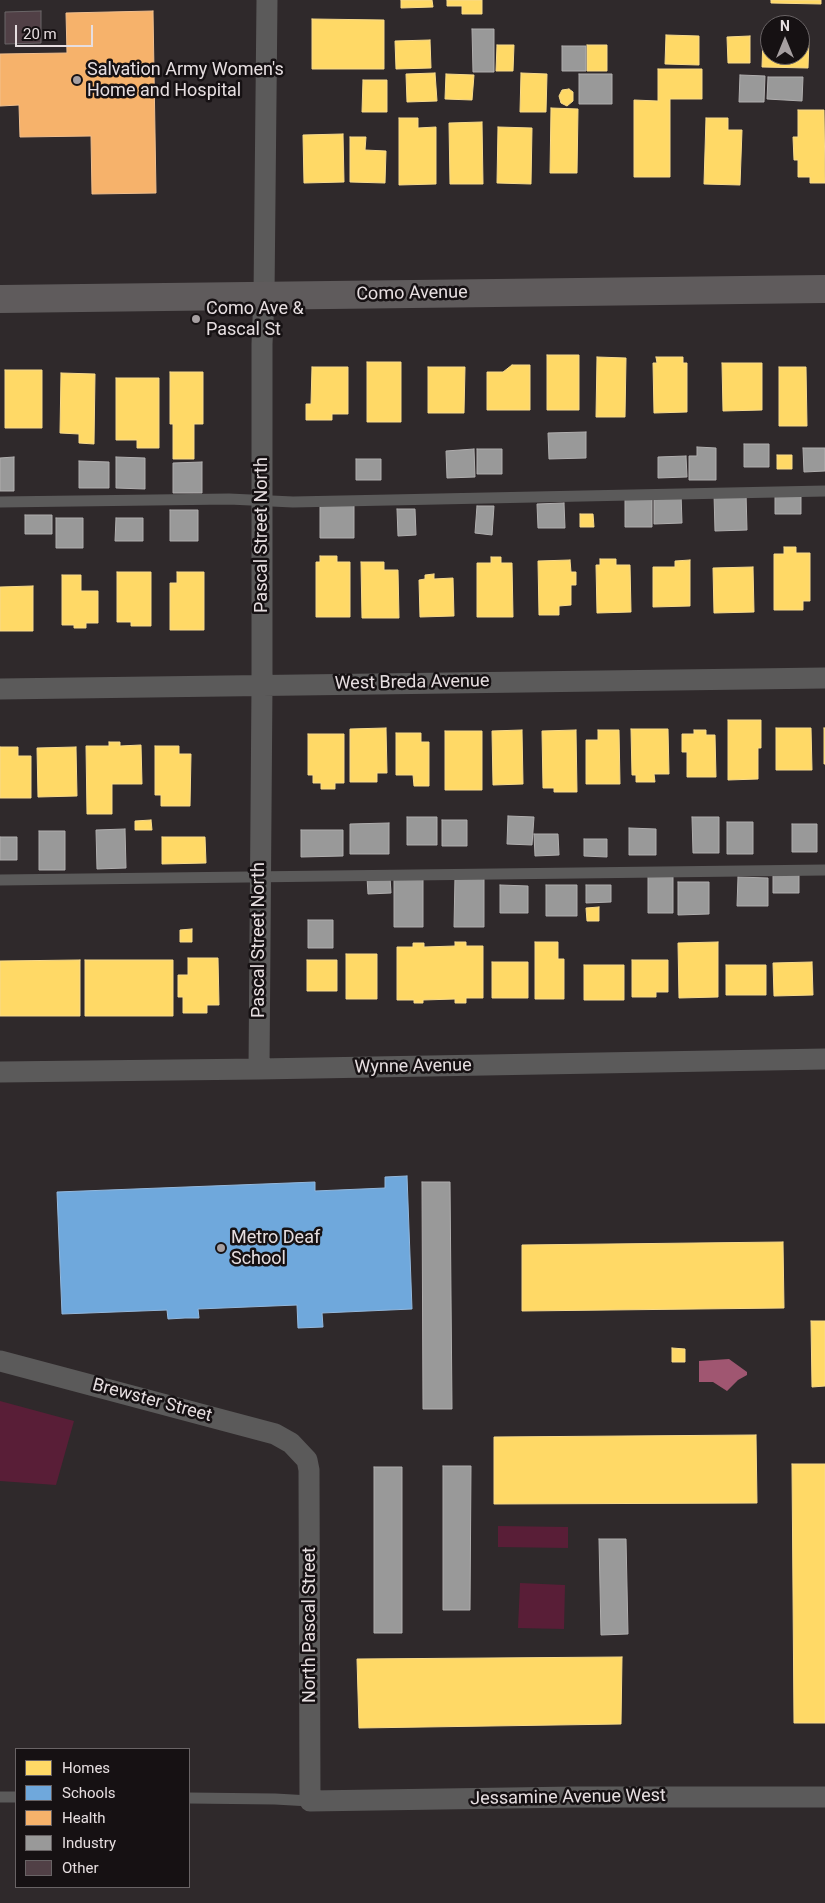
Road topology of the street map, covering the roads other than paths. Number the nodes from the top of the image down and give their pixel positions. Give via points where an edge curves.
1 (267, 0) edge
2 (825, 289) edge
3 (264, 296) junction
4 (0, 299) edge
5 (825, 491) edge
6 (261, 500) junction
7 (0, 502) edge
8 (825, 678) edge
9 (262, 685) junction
10 (0, 689) edge
11 (825, 870) edge
12 (260, 877) junction
13 (0, 880) edge
14 (825, 1059) edge
15 (259, 1070) junction
16 (0, 1072) edge
17 (0, 1361) edge
18 (300, 1451) joint
19 (0, 1797) edge
20 (15, 1797) edge
21 (825, 1797) edge
22 (190, 1798) edge
23 (310, 1801) junction

1 - 3 street, Pascal Street North
2 - 3 main road, Como Avenue
3 - 4 main road, Como Avenue
3 - 6 street, Pascal Street North
5 - 6 lane via 303,502
6 - 7 lane
6 - 9 street, Pascal Street North
8 - 9 street, West Breda Avenue
9 - 10 street, West Breda Avenue
9 - 12 street, Pascal Street North
11 - 12 lane
12 - 13 lane
12 - 15 street, Pascal Street North
14 - 15 street, Wynne Avenue
15 - 16 street, Wynne Avenue
17 - 18 street, Brewster Street via 276,1434
18 - 23 street, North Pascal Street via 310,1470
19 - 20 lane
21 - 23 street, Jessamine Avenue West
22 - 23 lane

